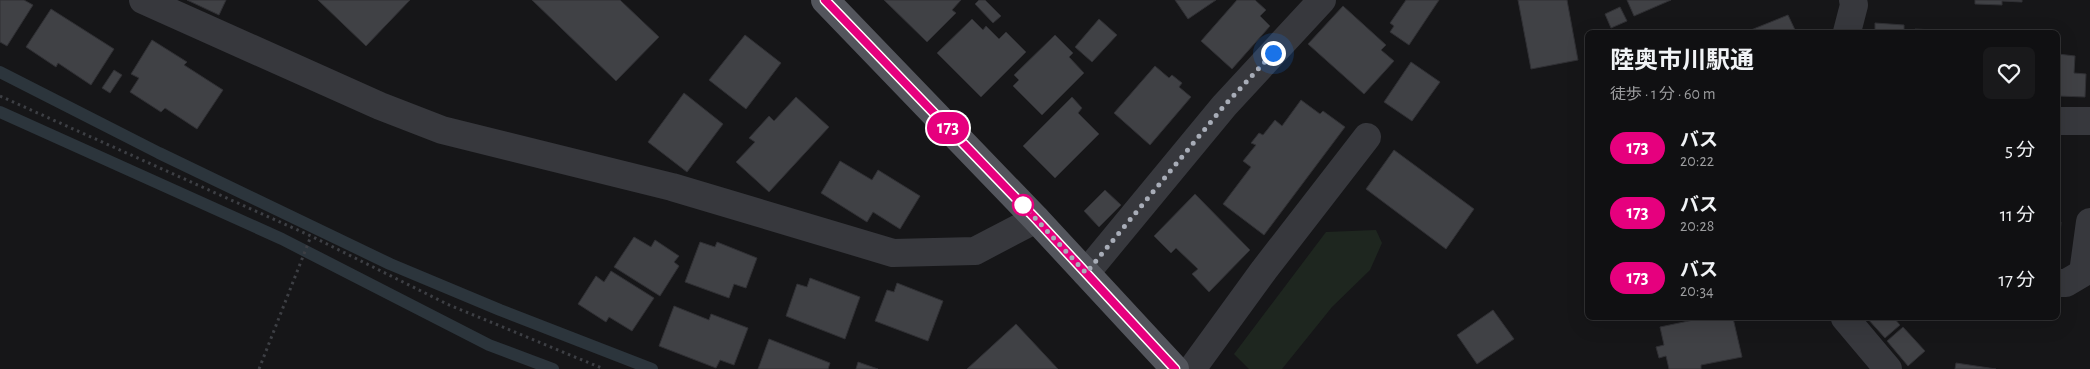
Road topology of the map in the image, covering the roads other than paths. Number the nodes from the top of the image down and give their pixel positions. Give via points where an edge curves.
1 (143, 0) edge
2 (825, 0) edge
3 (1322, 0) edge
4 (1853, 0) edge
5 (1848, 30) edge
6 (2060, 120) edge
7 (2090, 120) edge
8 (1367, 137) dead end
9 (1036, 219) junction
10 (2090, 222) edge
11 (1086, 273) junction
12 (2060, 283) edge
13 (1847, 320) edge
14 (1175, 369) edge
15 (1192, 369) edge
16 (1888, 369) edge

1 - 9 street via 380,106 442,130 672,187 893,253 975,250
2 - 9 main road
3 - 11 street via 1224,106
4 - 5 street
6 - 7 street
8 - 15 street
9 - 11 main road
10 - 12 street via 2083,273
11 - 14 main road
13 - 16 street

